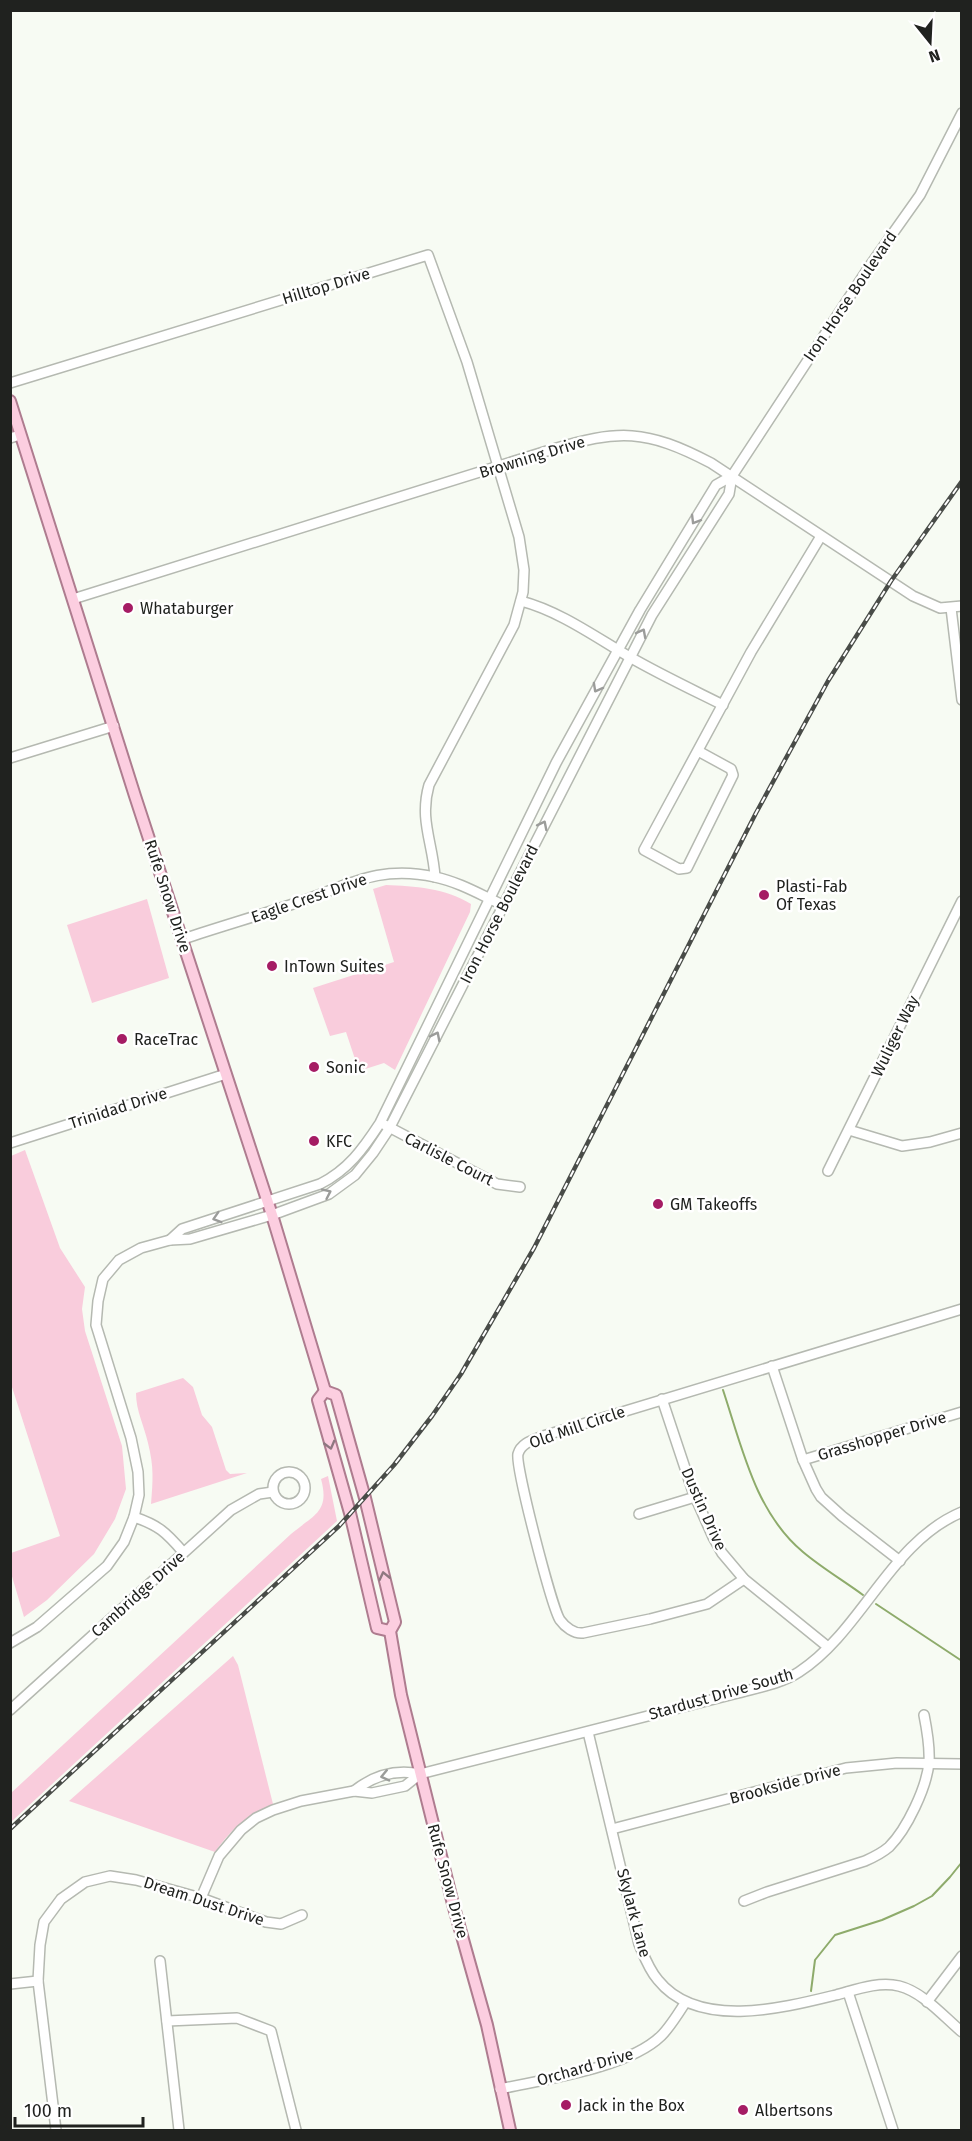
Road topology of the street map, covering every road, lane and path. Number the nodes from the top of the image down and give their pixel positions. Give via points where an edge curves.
1 (962, 112) edge
2 (10, 382) edge
3 (10, 401) edge
4 (15, 436) edge
5 (498, 467) junction
6 (732, 476) junction
7 (821, 536) junction
8 (73, 599) junction
9 (521, 601) junction
10 (962, 606) edge
11 (951, 608) junction
12 (618, 650) junction
13 (630, 657) junction
14 (962, 700) edge
15 (723, 705) junction
16 (114, 726) junction
17 (698, 751) junction
18 (10, 758) edge
19 (435, 877) junction
20 (489, 899) junction
21 (962, 901) edge
22 (503, 905) junction
23 (183, 939) junction
24 (226, 1074) junction
25 (380, 1123) junction
26 (389, 1129) junction
27 (849, 1130) junction
28 (962, 1133) edge
29 (10, 1143) edge
30 (828, 1172) dead end
31 (520, 1187) dead end
32 (268, 1202) junction
33 (273, 1215) junction
34 (170, 1240) junction
35 (962, 1309) edge
36 (772, 1366) junction
37 (325, 1391) junction
38 (662, 1399) junction
39 (962, 1412) edge
40 (803, 1460) junction
41 (273, 1492) dead end
42 (695, 1497) junction
43 (962, 1512) edge
44 (639, 1514) dead end
45 (134, 1516) junction
46 (183, 1552) junction
47 (900, 1561) junction
48 (744, 1580) junction
49 (390, 1632) junction
50 (10, 1643) edge
51 (828, 1647) junction
52 (10, 1710) edge
53 (924, 1715) dead end
54 (588, 1732) junction
55 (929, 1763) junction
56 (962, 1764) edge
57 (420, 1774) junction
58 (354, 1791) junction
59 (612, 1829) junction
60 (201, 1898) junction
61 (744, 1901) dead end
62 (302, 1915) dead end
63 (962, 1956) edge
64 (160, 1961) dead end
65 (38, 1981) junction
66 (10, 1984) edge
67 (848, 1992) junction
68 (927, 2002) junction
69 (685, 2003) junction
70 (167, 2021) junction
71 (962, 2031) edge
72 (500, 2089) junction
73 (56, 2130) edge
74 (179, 2130) edge
75 (296, 2130) edge
76 (510, 2130) edge
77 (892, 2130) edge

1 - 6 street, Iron Horse Boulevard via 920,195
2 - 5 street, Hilltop Drive via 428,255 467,362
3 - 4 main road, Rufe Snow Drive
4 - 8 main road, Rufe Snow Drive
5 - 6 street, Browning Drive via 587,439 620,434 681,447
5 - 8 street, Browning Drive
5 - 9 street via 522,548
6 - 7 street, Browning Drive
6 -> 12 street, Iron Horse Boulevard via 716,485
13 -> 6 street, Iron Horse Boulevard via 729,494
7 - 11 street, Browning Drive via 913,596 940,608
7 - 15 street
8 - 16 main road, Rufe Snow Drive
9 - 12 street via 536,605
9 - 19 street via 514,625 429,785 424,817
10 - 11 street, Browning Drive
11 - 14 street
12 - 13 street
12 -> 20 street, Iron Horse Boulevard via 556,763
13 - 15 street
22 -> 13 street, Iron Horse Boulevard
15 - 17 street
16 - 18 street
16 - 23 main road, Rufe Snow Drive
17 - 17 street via 644,850 679,869 687,868 733,775 731,769
19 - 20 street, Eagle Crest Drive
19 - 23 street, Eagle Crest Drive via 400,873 365,877
20 - 22 street, Eagle Crest Drive
20 - 25 street, Iron Horse Boulevard
21 - 27 street, Wuliger Way
26 -> 22 street, Iron Horse Boulevard
23 - 24 main road, Rufe Snow Drive
24 - 29 street, Trinidad Drive
24 - 32 main road, Rufe Snow Drive
25 - 26 street, Carlisle Court
25 - 32 street, Iron Horse Boulevard via 361,1152 333,1178
26 - 31 street, Carlisle Court via 497,1184
33 -> 26 street, Iron Horse Boulevard via 340,1187 361,1167
27 - 28 street via 902,1146
27 - 30 street, Wuliger Way
32 - 33 main road, Rufe Snow Drive
32 -> 34 street, Iron Horse Boulevard via 182,1229
33 - 34 street, Iron Horse Boulevard via 190,1239
33 - 37 main road, Rufe Snow Drive
34 - 45 street, Iron Horse Boulevard via 141,1248 119,1260 103,1279 98,1301 96,1325 138,1472 139,1495
35 - 36 street, Old Mill Circle
36 - 38 street, Old Mill Circle
36 - 40 street
49 -> 37 main road, Rufe Snow Drive via 395,1622 362,1483 336,1395
37 -> 49 main road, Rufe Snow Drive via 318,1400 377,1628
38 - 42 street, Dustin Drive
38 - 48 street, Old Mill Circle via 522,1446 518,1455 526,1500 559,1619 583,1634 707,1604
39 - 40 street, Grasshopper Drive
40 - 47 street via 821,1497
41 - 46 street, Cambridge Drive via 259,1494 231,1510
42 - 44 street
42 - 48 street, Dustin Drive via 722,1553
43 - 47 street, Stardust Drive South via 925,1534
45 - 46 street via 162,1528
45 - 50 street, Iron Horse Boulevard via 124,1542 107,1566 37,1627
46 - 52 street, Cambridge Drive
47 - 51 street, Stardust Drive South
48 - 51 street, Dustin Drive
49 - 57 main road, Rufe Snow Drive via 400,1695
51 - 54 street, Stardust Drive South via 798,1673 784,1679
53 - 55 street
54 - 57 street, Stardust Drive South
54 - 59 street, Skylark Lane
55 - 56 street, Brookside Drive
55 - 59 street, Brookside Drive via 846,1768
55 - 61 street via 905,1826 890,1846 865,1861
57 -> 58 street via 406,1771 369,1780
57 - 58 street via 405,1786 372,1794
57 - 72 main road, Rufe Snow Drive via 487,2025
58 - 60 street via 302,1801 256,1818 224,1850
59 - 69 street, Skylark Lane via 639,1944 658,1980
60 - 62 street, Dream Dust Drive via 266,1922 281,1924
60 - 65 street, Dream Dust Drive via 110,1876 85,1882 61,1899 44,1922
63 - 68 street
64 - 70 street
65 - 66 street
65 - 73 street, Dream Dust Drive
67 - 68 street, Skylark Lane via 898,1986
67 - 69 street, Skylark Lane via 754,2011
67 - 77 street
68 - 71 street, Skylark Lane
69 - 72 street, Orchard Drive via 661,2036 632,2055
70 - 74 street
70 - 75 street via 237,2018 271,2031
72 - 76 main road, Rufe Snow Drive

